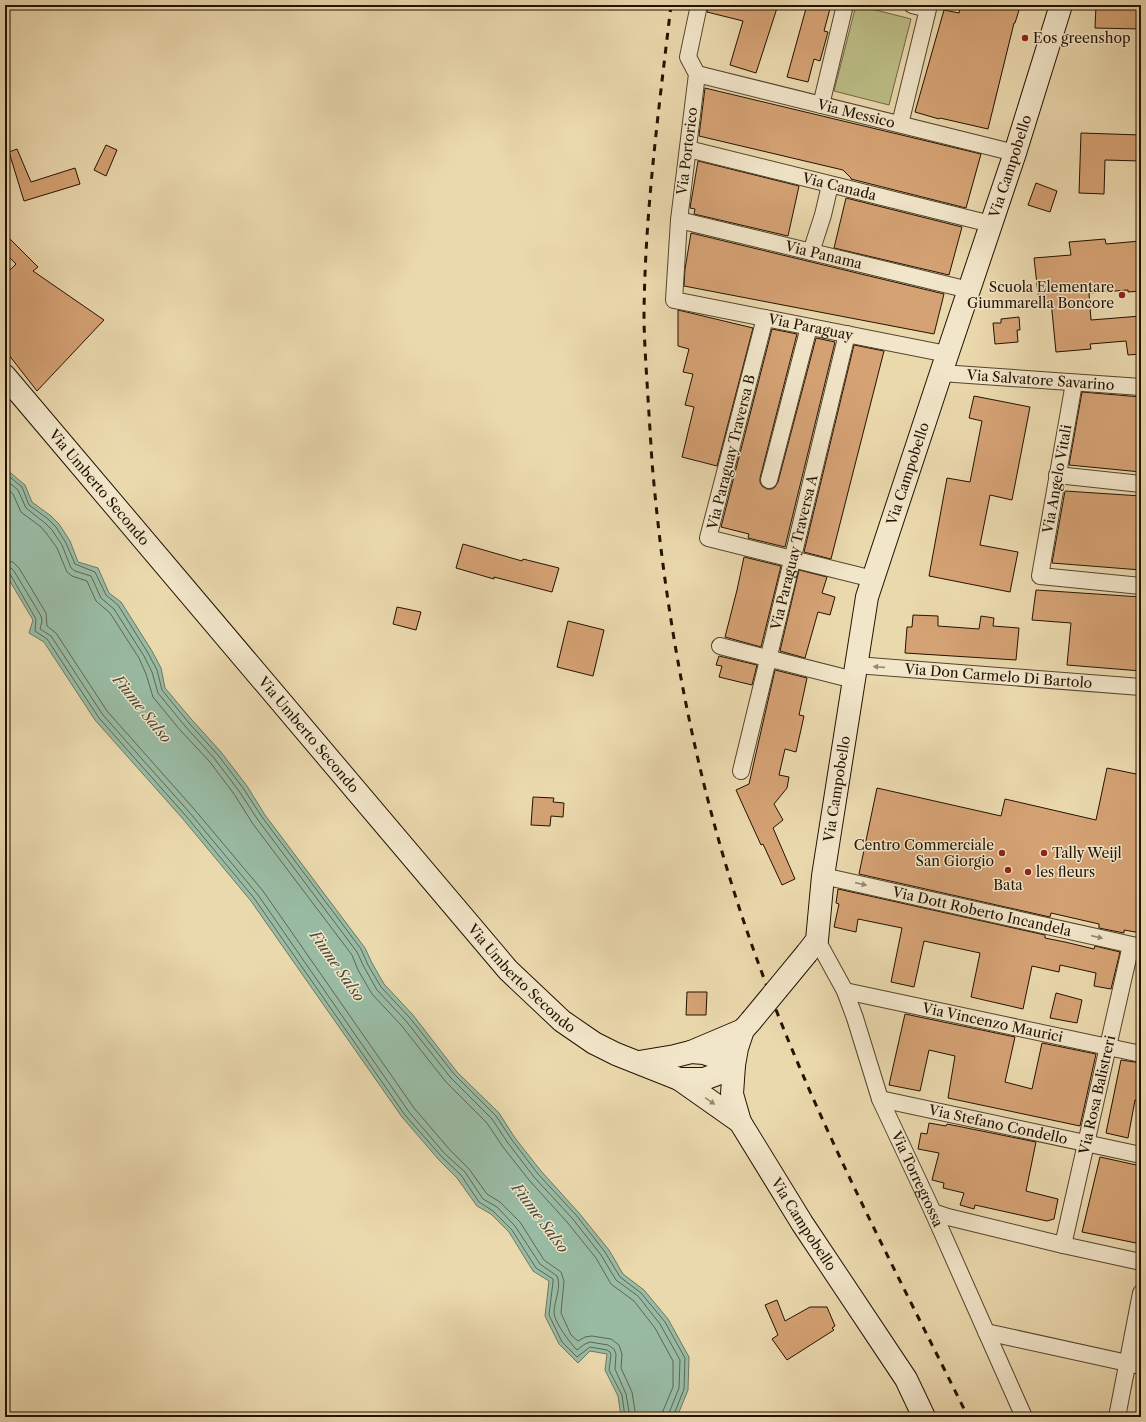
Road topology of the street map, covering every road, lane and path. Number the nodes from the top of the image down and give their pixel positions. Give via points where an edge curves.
1 (699, 5) edge
2 (844, 5) edge
3 (912, 5) edge
4 (1061, 5) edge
5 (697, 74) junction
6 (821, 105) junction
7 (900, 124) junction
8 (688, 149) junction
9 (1015, 153) junction
10 (830, 185) junction
11 (679, 220) junction
12 (991, 224) junction
13 (811, 252) junction
14 (969, 290) junction
15 (674, 300) joint
16 (765, 318) junction
17 (809, 327) junction
18 (847, 334) junction
19 (944, 364) junction
20 (5, 376) edge
21 (1074, 383) junction
22 (1141, 387) edge
23 (1057, 475) junction
24 (769, 480) dead end
25 (1141, 484) edge
26 (792, 559) junction
27 (873, 578) junction
28 (1141, 586) edge
29 (720, 646) dead end
30 (768, 658) junction
31 (855, 672) junction
32 (1141, 686) edge
33 (741, 771) dead end
34 (823, 876) junction
35 (812, 946) junction
36 (1136, 946) edge
37 (845, 991) junction
38 (747, 1025) junction
39 (1108, 1047) junction
40 (691, 1052) junction
41 (1141, 1054) edge
42 (639, 1062) junction
43 (734, 1065) junction
44 (679, 1079) junction
45 (880, 1099) junction
46 (740, 1122) junction
47 (1086, 1143) junction
48 (1141, 1155) edge
49 (933, 1212) junction
50 (1063, 1245) junction
51 (1141, 1262) edge
52 (1141, 1293) edge
53 (986, 1332) junction
54 (1134, 1365) edge
55 (924, 1417) edge
56 (1024, 1417) edge
57 (1117, 1417) edge

1 - 5 street via 688,58
2 - 6 street
3 - 7 street via 928,9
4 - 9 main road, Via Campobello
5 - 6 street, Via Messico
5 - 8 street, Via Portorico
6 - 7 street, Via Messico
7 - 9 street, Via Messico
8 - 10 street, Via Canada
8 - 11 street, Via Portorico
9 - 12 main road, Via Campobello
10 - 12 street, Via Canada
10 - 13 street via 824,215
11 - 13 street, Via Panama
11 - 15 street, Via Portorico
12 - 14 main road, Via Campobello
13 - 14 street, Via Panama
14 - 19 main road, Via Campobello
15 - 16 street, Via Paraguay
16 - 17 street, Via Paraguay
16 - 26 street, Via Paraguay Traversa B via 708,538
17 - 18 street, Via Paraguay
17 - 24 street
18 - 19 street, Via Paraguay
18 - 26 street, Via Paraguay Traversa A
19 - 21 street, Via Salvatore Savarino
19 - 27 main road, Via Campobello
20 - 42 main road, Via Umberto Secondo via 508,970 562,1021 594,1043
21 - 22 street, Via Salvatore Savarino
21 - 23 street, Via Angelo Vitali
23 - 25 street
23 - 28 street, Via Angelo Vitali via 1040,576
26 - 27 street, Via Paraguay Traversa B
26 - 30 street, Via Paraguay Traversa A
27 - 31 main road, Via Campobello via 867,597
29 - 30 street, Via Don Carmelo Di Bartolo
30 - 31 street, Via Don Carmelo Di Bartolo
30 - 33 street, Via Paraguay Traversa A
32 -> 31 street, Via Don Carmelo Di Bartolo
31 - 34 main road, Via Campobello
34 - 35 main road, Via Campobello
34 -> 36 street, Via Dott Roberto Incandela
35 - 37 street, Via Torregrossa
35 - 38 main road, bridge
36 - 39 street, Via Rosa Balistreri
37 - 39 street, Via Vincenzo Maurici
37 - 45 street, Via Torregrossa
38 - 40 main road
38 - 43 main road, Via Campobello via 736,1048
39 - 41 street, Via Vincenzo Maurici
39 - 47 street, Via Rosa Balistreri
40 - 42 main road
40 - 43 main road
42 - 44 main road, Via Umberto Secondo
43 - 44 main road via 704,1079
43 - 46 main road, Via Campobello via 732,1094
44 -> 46 main road
45 - 47 street, Via Stefano Condello
45 - 49 street, Via Torregrossa
46 - 55 main road, Via Campobello via 802,1223 906,1379
47 - 48 street, Via Stefano Condello
47 - 50 street, Via Rosa Balistreri
49 - 50 street
49 - 53 street, Via Torregrossa
50 - 51 street
52 - 54 street
53 - 54 street
53 - 56 street, Via Torregrossa
54 - 57 street

